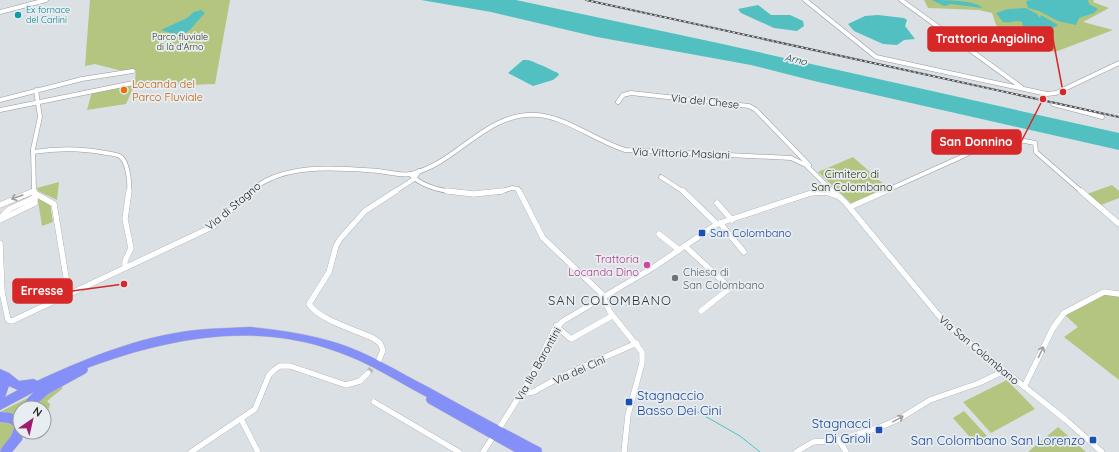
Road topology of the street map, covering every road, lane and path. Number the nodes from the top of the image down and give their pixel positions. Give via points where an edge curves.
1 (46, 0) edge
2 (805, 0) edge
3 (901, 0) edge
4 (0, 12) edge
5 (1119, 63) edge
6 (133, 71) dead end
7 (133, 83) dead end
8 (1023, 88) junction
9 (36, 90) junction
10 (1052, 94) junction
11 (0, 100) edge
12 (618, 102) dead end
13 (36, 103) junction
14 (0, 110) edge
15 (503, 116) dead end
16 (1102, 117) dead end
17 (495, 123) junction
18 (33, 152) junction
19 (802, 162) junction
20 (435, 163) junction
21 (419, 171) junction
22 (410, 174) junction
23 (661, 177) dead end
24 (416, 178) junction
25 (821, 185) junction
26 (829, 187) junction
27 (825, 192) junction
28 (811, 193) junction
29 (36, 194) junction
30 (840, 197) junction
31 (717, 203) dead end
32 (0, 205) edge
33 (850, 207) junction
34 (0, 219) edge
35 (732, 220) junction
36 (719, 224) junction
37 (1119, 224) edge
38 (659, 234) dead end
39 (0, 243) edge
40 (685, 246) junction
41 (679, 250) junction
42 (744, 252) dead end
43 (125, 268) junction
44 (1, 292) edge
45 (1119, 294) edge
46 (69, 295) junction
47 (604, 297) junction
48 (701, 311) dead end
49 (612, 316) junction
50 (556, 326) junction
51 (637, 343) junction
52 (379, 360) tunnel mouth
53 (92, 363) junction
54 (1004, 371) junction
55 (368, 373) tunnel mouth
56 (0, 374) edge
57 (1024, 387) junction
58 (522, 394) junction
59 (0, 397) edge
60 (32, 400) edge
61 (374, 402) dead end
62 (0, 405) edge
63 (0, 410) edge
64 (0, 417) edge
65 (241, 419) junction
66 (500, 426) dead end
67 (18, 440) edge
68 (491, 440) dead end
69 (838, 440) junction
70 (5, 452) edge
71 (10, 452) edge
72 (191, 452) edge
73 (258, 452) edge
74 (459, 452) edge
75 (483, 452) edge
76 (525, 452) edge
77 (537, 452) edge
78 (624, 452) edge
79 (796, 452) edge
80 (846, 452) edge
81 (1102, 452) edge

1 - 4 street
2 - 8 street via 876,57
3 - 8 street
5 - 10 street
6 - 9 street via 116,72
7 - 13 street
8 - 10 street
9 - 11 street
9 - 13 street
10 - 16 street via 1053,102
12 - 19 street, Via del Chese via 623,96 631,93 746,105 756,110 799,155
13 - 14 street
13 - 18 street via 39,106 40,117
15 - 17 street
17 - 19 street, Via Vittorio Masiani via 518,116 538,115 557,119 608,145 625,150 776,156
17 - 20 street, Via Vittorio Masiani
18 - 29 street
18 - 43 street via 57,148 87,149 117,154 122,158 130,181 125,219 131,248 125,261
19 - 25 street, Via del Chese
20 - 21 street, Via Vittorio Masiani
20 - 24 street
21 - 22 street, Via di Stagno
21 - 24 street
22 - 24 street
22 - 43 street, Via di Stagno via 340,168 275,175 258,185 214,226
23 - 36 street via 686,193
24 - 47 street via 425,185 462,193 488,194 513,187 518,189 543,238
24 - 52 street via 365,211 340,239 329,272 309,304 320,315 377,340 383,350
25 - 26 street
25 - 27 street, Via San Colombano via 821,190
25 - 28 street, Via San Colombano
26 - 27 street via 830,191
26 - 30 street, Via San Colombano
27 - 28 street, Via San Colombano
27 - 30 street, Via San Colombano
28 - 35 street, Via San Colombano
29 -> 32 street
29 - 34 street via 35,203
29 - 46 street via 54,204
30 - 33 street, Via San Colombano
31 - 35 street
33 - 37 street via 999,137 1035,143 1036,152
33 - 54 street, Via San Colombano via 945,323
35 - 36 street, Via San Colombano
36 - 40 street, Via San Colombano
36 - 42 street
38 - 41 street
39 - 44 street
40 - 41 street, Via San Colombano
40 - 48 street via 730,288
41 - 47 street, Via San Colombano
43 - 46 street, Via di Stagno
44 - 46 street, Via di Stagno via 8,320 12,321
57 -> 45 street via 1053,328 1064,313 1104,292
47 - 49 street
47 - 50 street, Via Ilio Barontini
49 - 50 street via 571,339
49 - 51 street
50 - 58 street, Via Ilio Barontini
51 - 58 street, Via dei Cini via 565,374 529,394
51 - 78 street via 643,356 628,415
53 - 56 highway via 87,361 25,386 12,384
53 - 60 highway
53 - 62 highway via 46,381
53 - 63 highway
53 - 76 highway via 186,340 222,336 252,336 302,342 354,358
53 - 77 highway via 170,338 210,333 261,332 304,338 356,354
54 - 57 street, Via San Colombano
69 -> 54 street via 891,422 927,401 979,383
55 - 65 street via 360,381 346,385 290,366 280,366 273,371 262,388 259,405
56 - 59 highway via 5,384
57 - 81 street, Via San Colombano
58 - 66 street, Via Ilio Barontini
61 - 74 street
64 - 70 highway via 10,418 18,424 18,436
65 - 72 street
65 - 73 street
67 - 71 highway
68 - 75 street
69 - 79 street via 813,442
69 - 80 street

